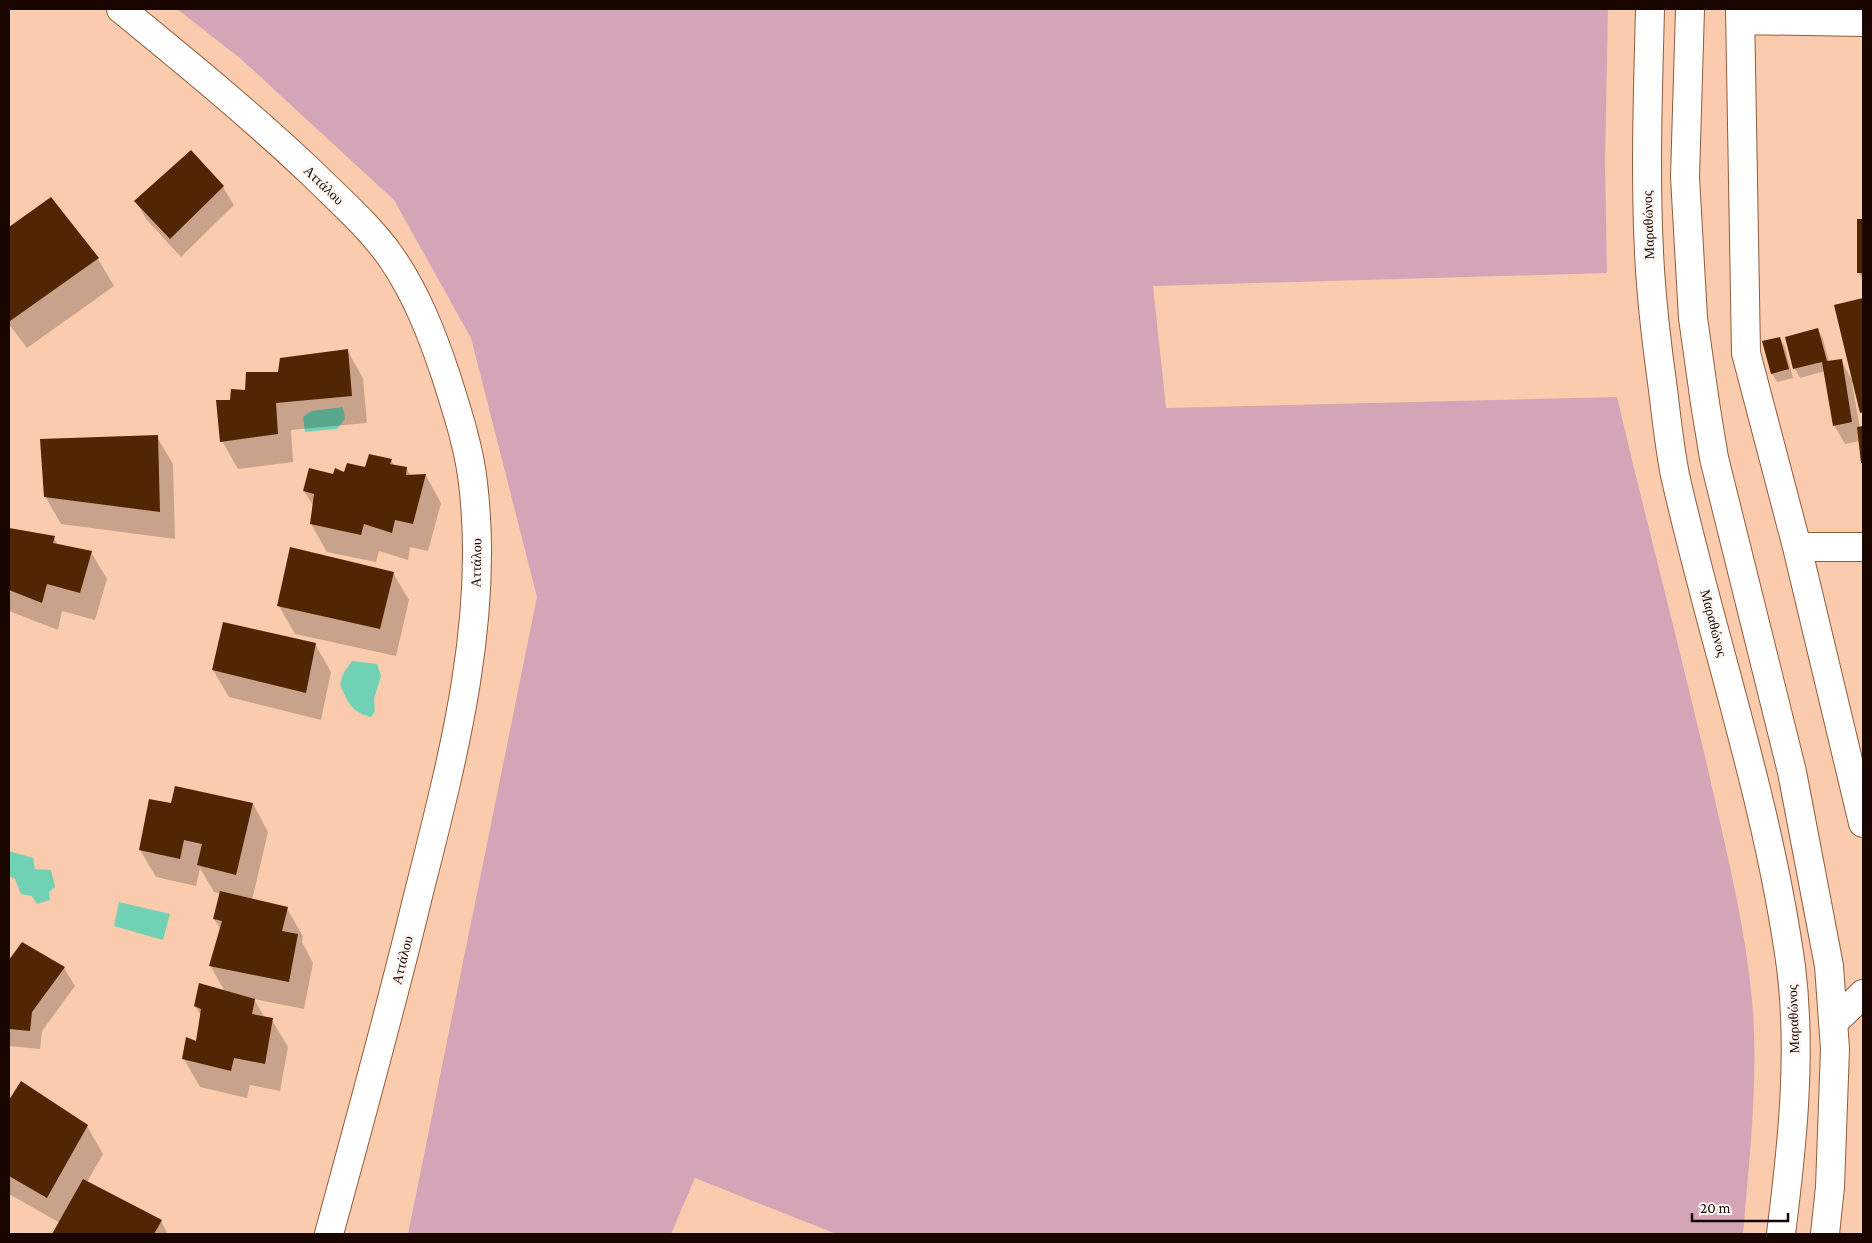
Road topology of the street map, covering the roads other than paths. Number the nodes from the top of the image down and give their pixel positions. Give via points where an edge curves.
1 (121, 9) edge
2 (1650, 9) edge
3 (1690, 9) edge
4 (1740, 14) edge
5 (1863, 22) edge
6 (1797, 547) junction
7 (1863, 547) edge
8 (1863, 823) edge
9 (1863, 994) edge
10 (1834, 1022) junction
11 (329, 1234) edge
12 (1781, 1234) edge
13 (1825, 1234) edge

1 - 11 main road, Αττάλου via 264,127 350,210 390,256 410,288 438,352 459,418 473,482 477,572 464,694 406,946
2 - 12 main road, Μαραθώνος via 1649,253 1665,406 1675,473 1757,787 1791,968 1794,1110
3 - 10 main road via 1685,177 1693,318 1714,458 1792,772 1829,966
4 - 5 main road
4 - 6 main road via 1746,352
6 - 7 main road
6 - 8 main road
9 - 10 main road
10 - 13 main road via 1830,1187

